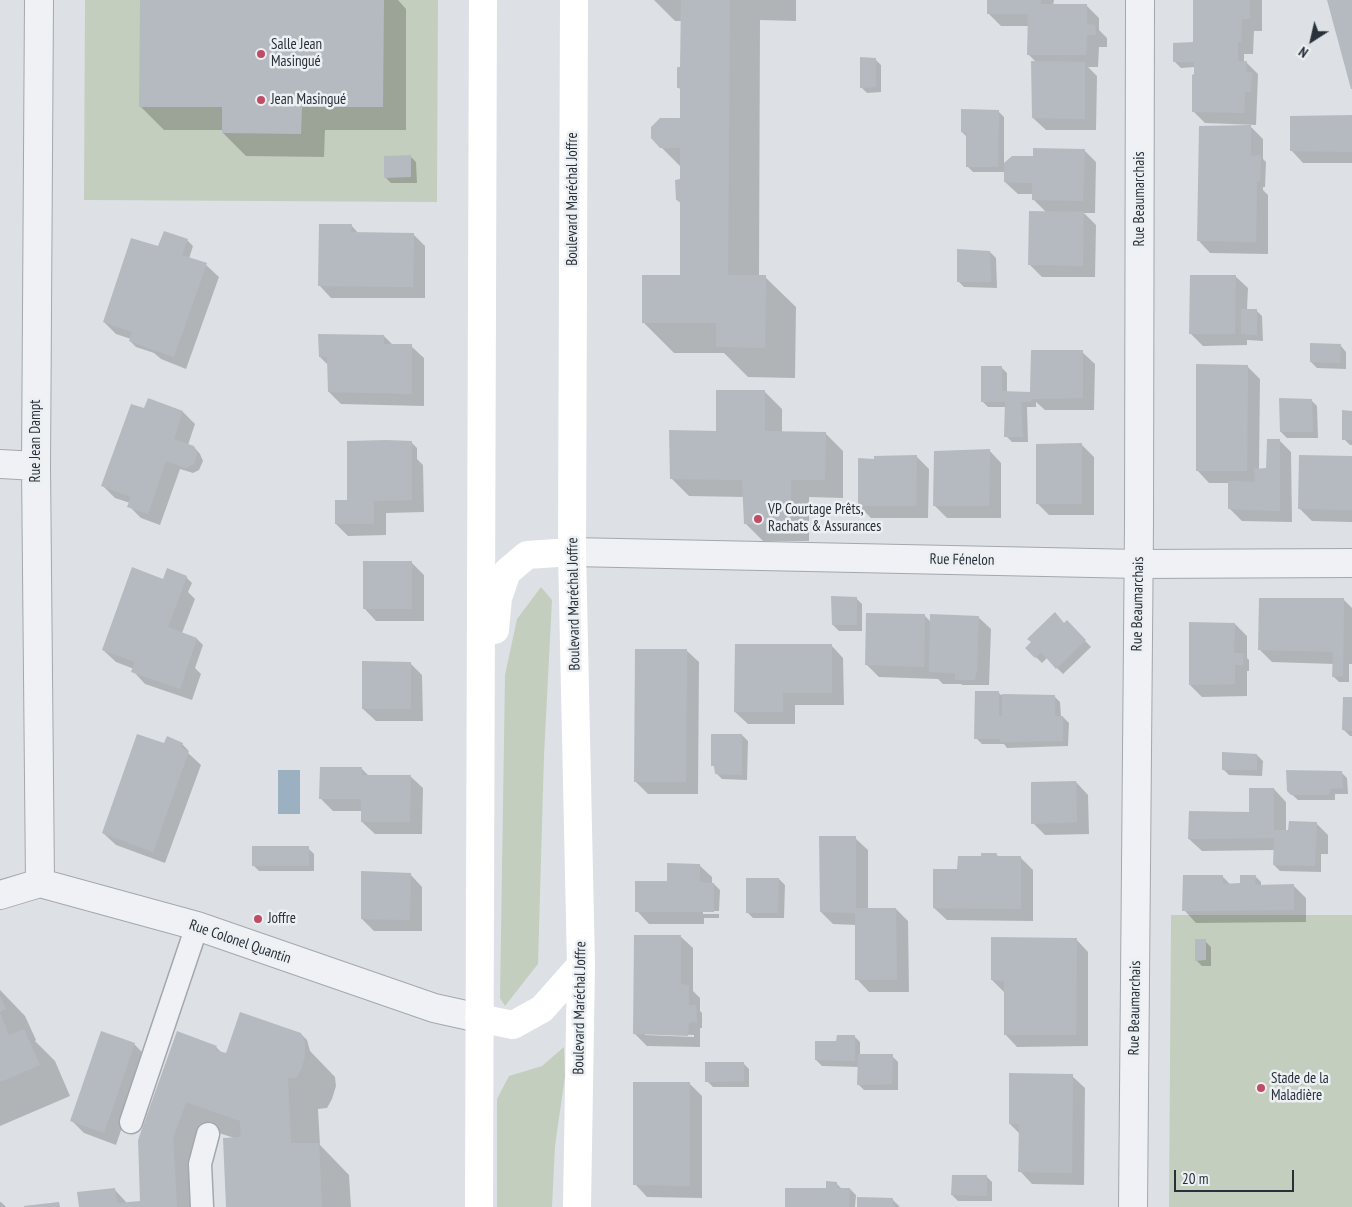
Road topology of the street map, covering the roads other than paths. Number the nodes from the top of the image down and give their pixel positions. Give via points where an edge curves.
1 (39, 0) edge
2 (482, 0) edge
3 (574, 0) edge
4 (1140, 0) edge
5 (0, 464) edge
6 (36, 466) junction
7 (572, 552) junction
8 (1352, 563) edge
9 (1139, 564) junction
10 (480, 796) junction
11 (40, 883) junction
12 (0, 895) edge
13 (197, 926) junction
14 (581, 966) junction
15 (479, 1018) junction
16 (131, 1122) dead end
17 (208, 1134) dead end
18 (202, 1207) edge
19 (479, 1207) edge
20 (577, 1207) edge
21 (1133, 1207) edge

1 - 6 street, Rue Jean Dampt
2 - 10 main road
3 - 7 main road, Boulevard Maréchal Joffre
4 - 9 street, Rue Beaumarchais
5 - 6 street
6 - 11 street, Rue Jean Dampt
7 - 9 street, Rue Fénelon
7 - 10 main road via 527,555 507,572 498,598
7 - 14 main road, Boulevard Maréchal Joffre
8 - 9 street, Rue Fénelon
9 - 21 street, Rue Beaumarchais
10 - 15 main road
11 - 12 street
11 - 13 street, Rue Colonel Quantin
13 - 15 street, Rue Colonel Quantin via 442,1010
13 - 16 lane
14 - 15 main road via 542,1009 512,1025
14 - 20 main road, Boulevard Maréchal Joffre
15 - 19 main road
17 - 18 lane via 200,1164

